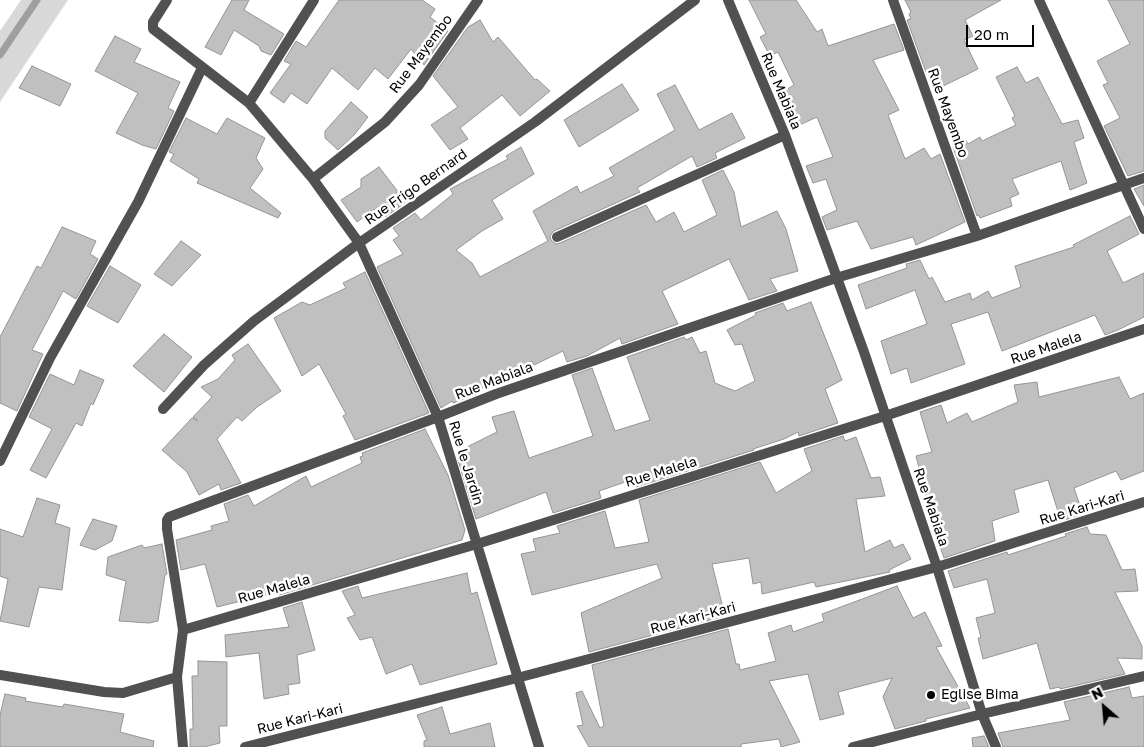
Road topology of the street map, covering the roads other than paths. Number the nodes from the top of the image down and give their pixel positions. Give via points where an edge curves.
1 (167, 0) edge
2 (314, 0) edge
3 (478, 0) edge
4 (695, 0) edge
5 (728, 0) edge
6 (893, 0) edge
7 (1039, 0) edge
8 (202, 68) junction
9 (249, 103) junction
10 (785, 135) junction
11 (1144, 178) edge
12 (312, 179) junction
13 (1123, 185) junction
14 (1144, 229) edge
15 (977, 236) junction
16 (557, 237) dead end
17 (359, 243) junction
18 (836, 278) junction
19 (1144, 329) edge
20 (163, 409) dead end
21 (885, 416) junction
22 (438, 418) junction
23 (0, 461) edge
24 (1144, 502) edge
25 (478, 544) junction
26 (937, 567) junction
27 (183, 630) junction
28 (0, 675) edge
29 (1144, 676) edge
30 (177, 677) junction
31 (517, 678) junction
32 (982, 714) junction
33 (183, 747) edge
34 (244, 747) edge
35 (539, 747) edge
36 (853, 747) edge
37 (996, 747) edge

1 - 8 street, Rue le Jardin via 153,22 153,29
2 - 9 street
3 - 12 street, Rue Mayembo via 419,85 385,122
4 - 17 street, Rue Frigo Bernard via 535,122
5 - 10 street, Rue Mabiala
6 - 15 street, Rue Mayembo
7 - 13 street
8 - 9 street, Rue le Jardin
8 - 23 street via 138,202 50,358
9 - 12 street, Rue le Jardin
10 - 16 street
10 - 18 street, Rue Mabiala
11 - 13 street, Rue Mabiala
12 - 17 street, Rue le Jardin
13 - 14 street
13 - 15 street, Rue Mabiala
15 - 18 street, Rue Mabiala
17 - 20 street, Rue Frigo Bernard via 254,321 204,365
17 - 22 street, Rue le Jardin
18 - 21 street, Rue Mabiala
18 - 22 street, Rue Mabiala via 505,390
19 - 21 street, Rue Malela
21 - 25 street, Rue Malela
21 - 26 street, Rue Mabiala
22 - 25 street, Rue le Jardin
22 - 27 street, Rue Mabiala via 167,520
24 - 26 street, Rue Kari-Kari
25 - 27 street, Rue Malela
25 - 31 street, Rue le Jardin
26 - 31 street, Rue Kari-Kari
26 - 32 street, Rue Mabiala
27 - 30 street
28 - 30 street via 123,693
29 - 32 street
30 - 33 street
31 - 34 street, Rue Kari-Kari
31 - 35 street, Rue le Jardin
32 - 36 street
32 - 37 street, Rue Mabiala

